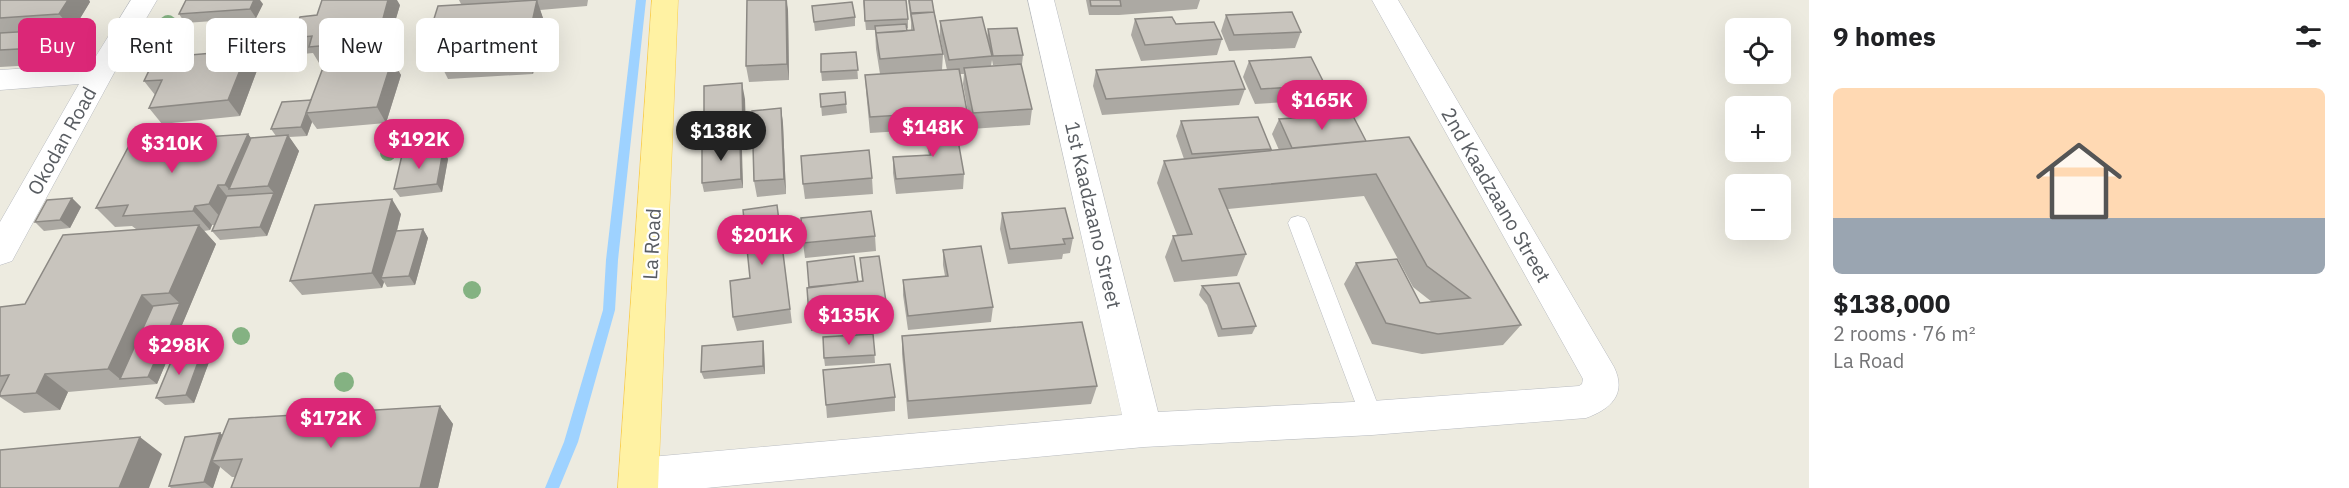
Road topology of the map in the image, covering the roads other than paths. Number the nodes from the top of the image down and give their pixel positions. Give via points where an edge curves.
1 (144, 0) edge
2 (665, 0) edge
3 (1041, 0) edge
4 (1385, 0) edge
5 (100, 73) junction
6 (0, 80) edge
7 (1298, 223) dead end
8 (0, 252) edge
9 (1372, 418) junction
10 (1144, 430) junction
11 (639, 482) edge

1 - 5 street, Okodan Road
2 - 11 main road, La Road
3 - 10 street, 1st Kaadzaano Street
4 - 9 street, 2nd Kaadzaano Street via 1600,378 1599,392 1586,402
5 - 6 street
5 - 8 street, Okodan Road
7 - 9 lane
9 - 10 street
10 - 11 street

